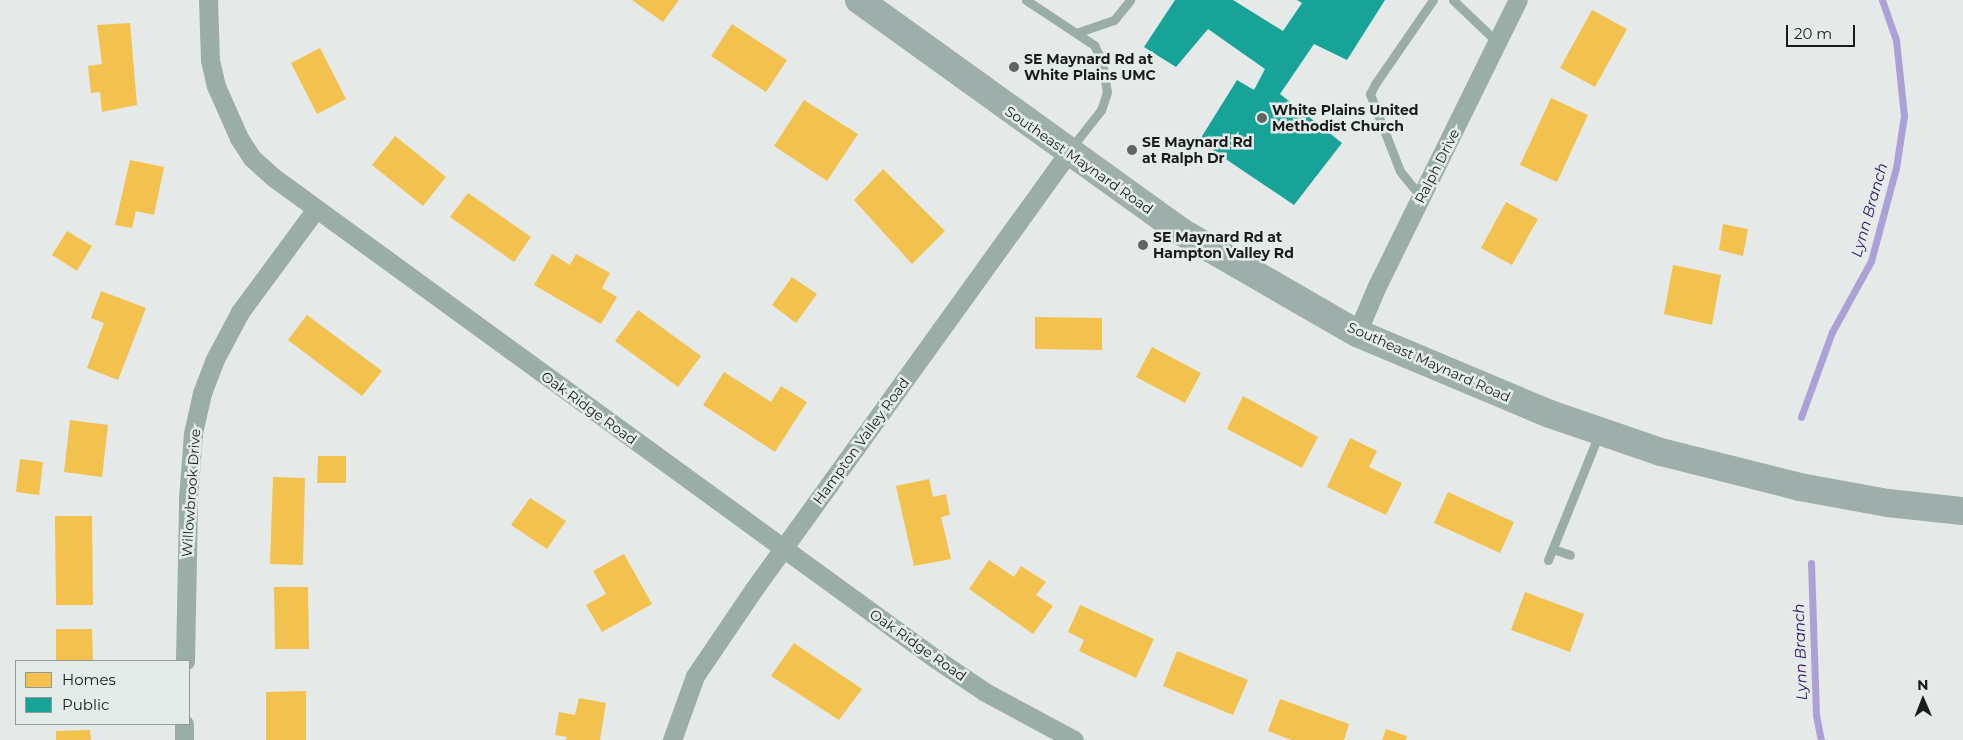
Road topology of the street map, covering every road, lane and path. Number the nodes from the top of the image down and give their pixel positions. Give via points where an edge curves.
1 (208, 0) edge
2 (859, 0) edge
3 (1026, 0) edge
4 (1130, 0) edge
5 (1433, 0) edge
6 (1453, 0) edge
7 (1518, 0) edge
8 (1076, 33) junction
9 (1499, 43) junction
10 (1068, 153) junction
11 (1421, 198) junction
12 (316, 209) junction
13 (1357, 333) junction
14 (1600, 432) junction
15 (1963, 511) edge
16 (1553, 549) junction
17 (784, 550) junction
18 (1570, 555) dead end
19 (1548, 560) dead end
20 (185, 660) edge
21 (184, 725) edge
22 (184, 740) edge
23 (672, 740) edge
24 (1074, 740) edge

1 - 12 street, Oak Ridge Road via 210,60 229,118 252,158
2 - 10 main road, Southeast Maynard Road
3 - 8 lane
4 - 8 lane via 1114,20
5 - 11 lane via 1370,94 1400,171
6 - 9 lane
7 - 9 street, Ralph Drive
8 - 10 lane via 1094,45 1102,61 1107,92 1101,110
9 - 11 street, Ralph Drive
10 - 13 main road, Southeast Maynard Road via 1180,231
10 - 17 street, Hampton Valley Road
11 - 13 street, Ralph Drive
12 - 17 street, Oak Ridge Road
12 - 20 street, Willowbrook Drive via 240,312 214,361 202,393 193,433 186,513
13 - 14 main road, Southeast Maynard Road
14 - 15 main road, Southeast Maynard Road via 1661,452 1800,487 1888,503
14 - 16 lane
16 - 18 lane
16 - 19 lane
17 - 23 street, Hampton Valley Road via 695,676
17 - 24 street, Oak Ridge Road via 982,690
21 - 22 street

